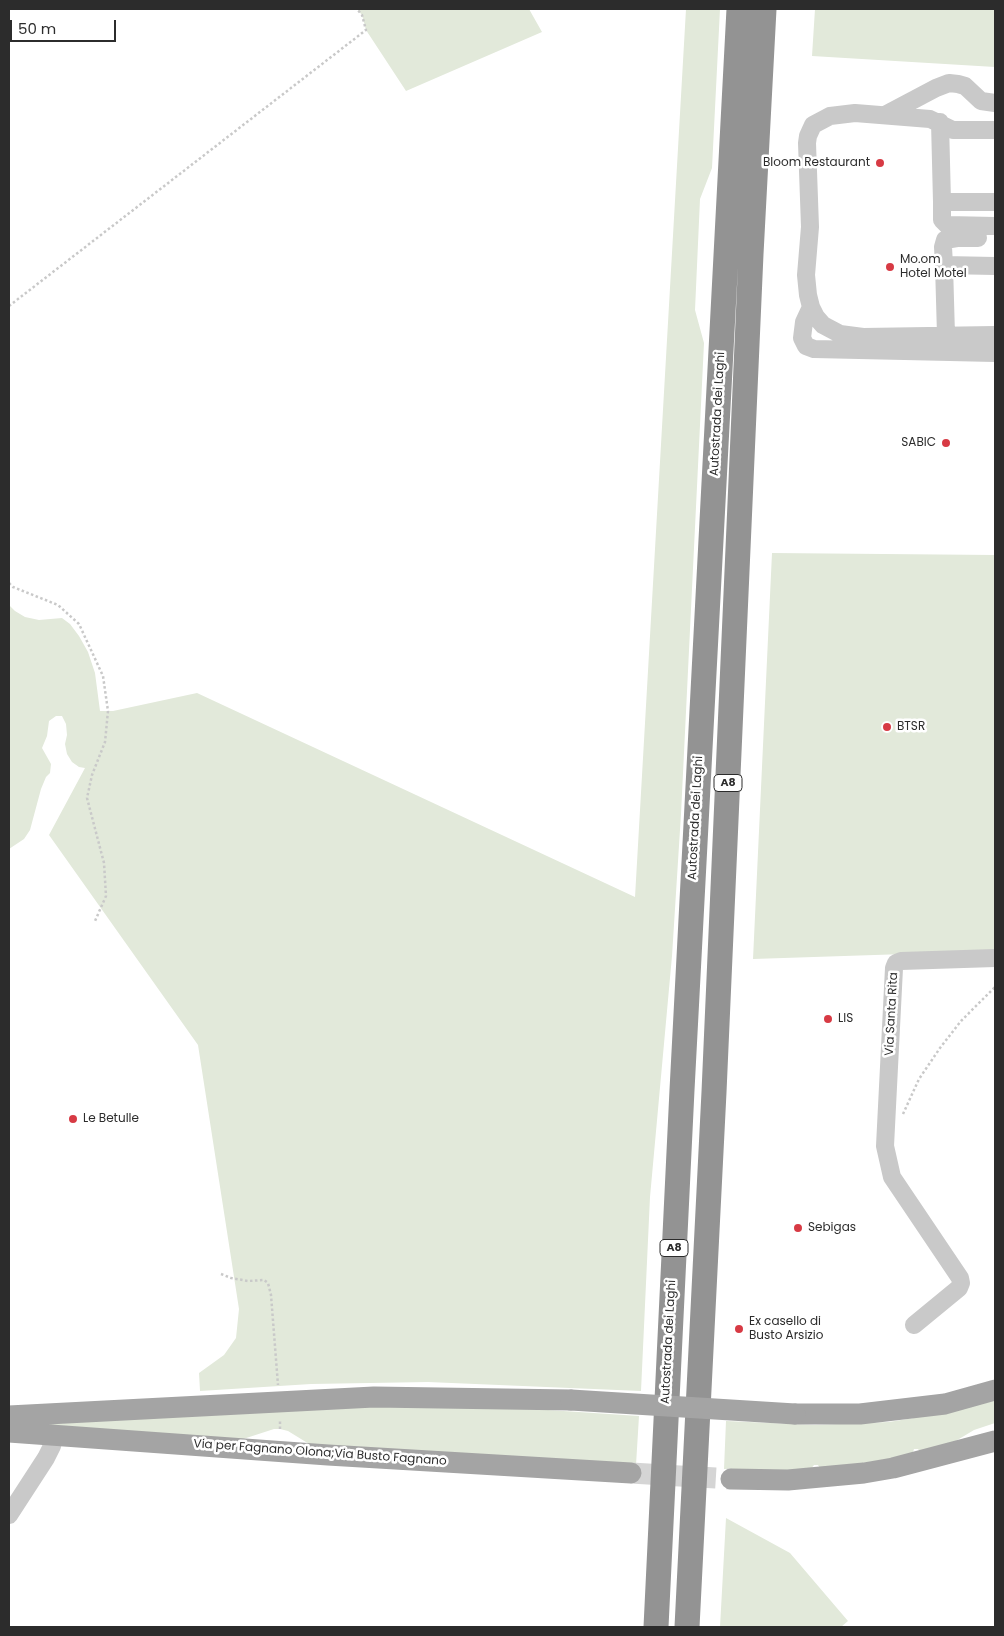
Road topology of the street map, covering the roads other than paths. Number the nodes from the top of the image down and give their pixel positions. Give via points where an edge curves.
1 (739, 9) edge
2 (764, 9) edge
3 (995, 103) edge
4 (884, 115) junction
5 (940, 122) junction
6 (995, 130) edge
7 (942, 202) junction
8 (995, 202) edge
9 (995, 226) edge
10 (995, 238) edge
11 (944, 264) junction
12 (995, 266) edge
13 (811, 307) junction
14 (946, 335) junction
15 (995, 335) edge
16 (995, 353) edge
17 (995, 958) edge
18 (914, 1325) dead end
19 (995, 1390) edge
20 (9, 1416) edge
21 (9, 1432) edge
22 (54, 1435) junction
23 (995, 1441) edge
24 (631, 1473) tunnel mouth
25 (731, 1479) tunnel mouth
26 (9, 1515) edge
27 (691, 1557) junction
28 (659, 1558) junction
29 (647, 1627) edge
30 (656, 1627) edge
31 (687, 1627) edge
32 (694, 1627) edge

1 - 28 highway, Autostrada dei Laghi / A8
2 - 27 highway, Autostrada dei Laghi / A8
3 - 4 lane via 980,101 965,86 949,83
4 - 5 lane
4 - 13 lane via 835,115 820,120 810,129 807,143 810,227 806,275
5 - 6 lane via 953,130
5 - 7 lane
7 - 8 lane
7 - 9 lane via 942,220 947,225
10 - 11 lane via 945,240
11 - 12 lane
11 - 14 lane
13 - 14 lane via 823,325 848,336
13 - 16 lane via 804,322 802,338 806,346 814,349
14 - 15 lane
17 - 18 lane, Via Santa Rita via 901,961 894,968 885,1146 892,1177 962,1283
19 - 20 main road, bridge via 945,1404 860,1414 795,1414 571,1400 374,1397
21 - 22 main road, Via per Fagnano Olona;Via Busto Fagnano
22 - 24 main road, Via per Fagnano Olona;Via Busto Fagnano
22 - 26 lane via 46,1458
23 - 25 main road via 864,1473 788,1480
27 - 31 highway, Autostrada dei Laghi / A8
27 - 32 highway
28 - 29 highway
28 - 30 highway, Autostrada dei Laghi / A8

